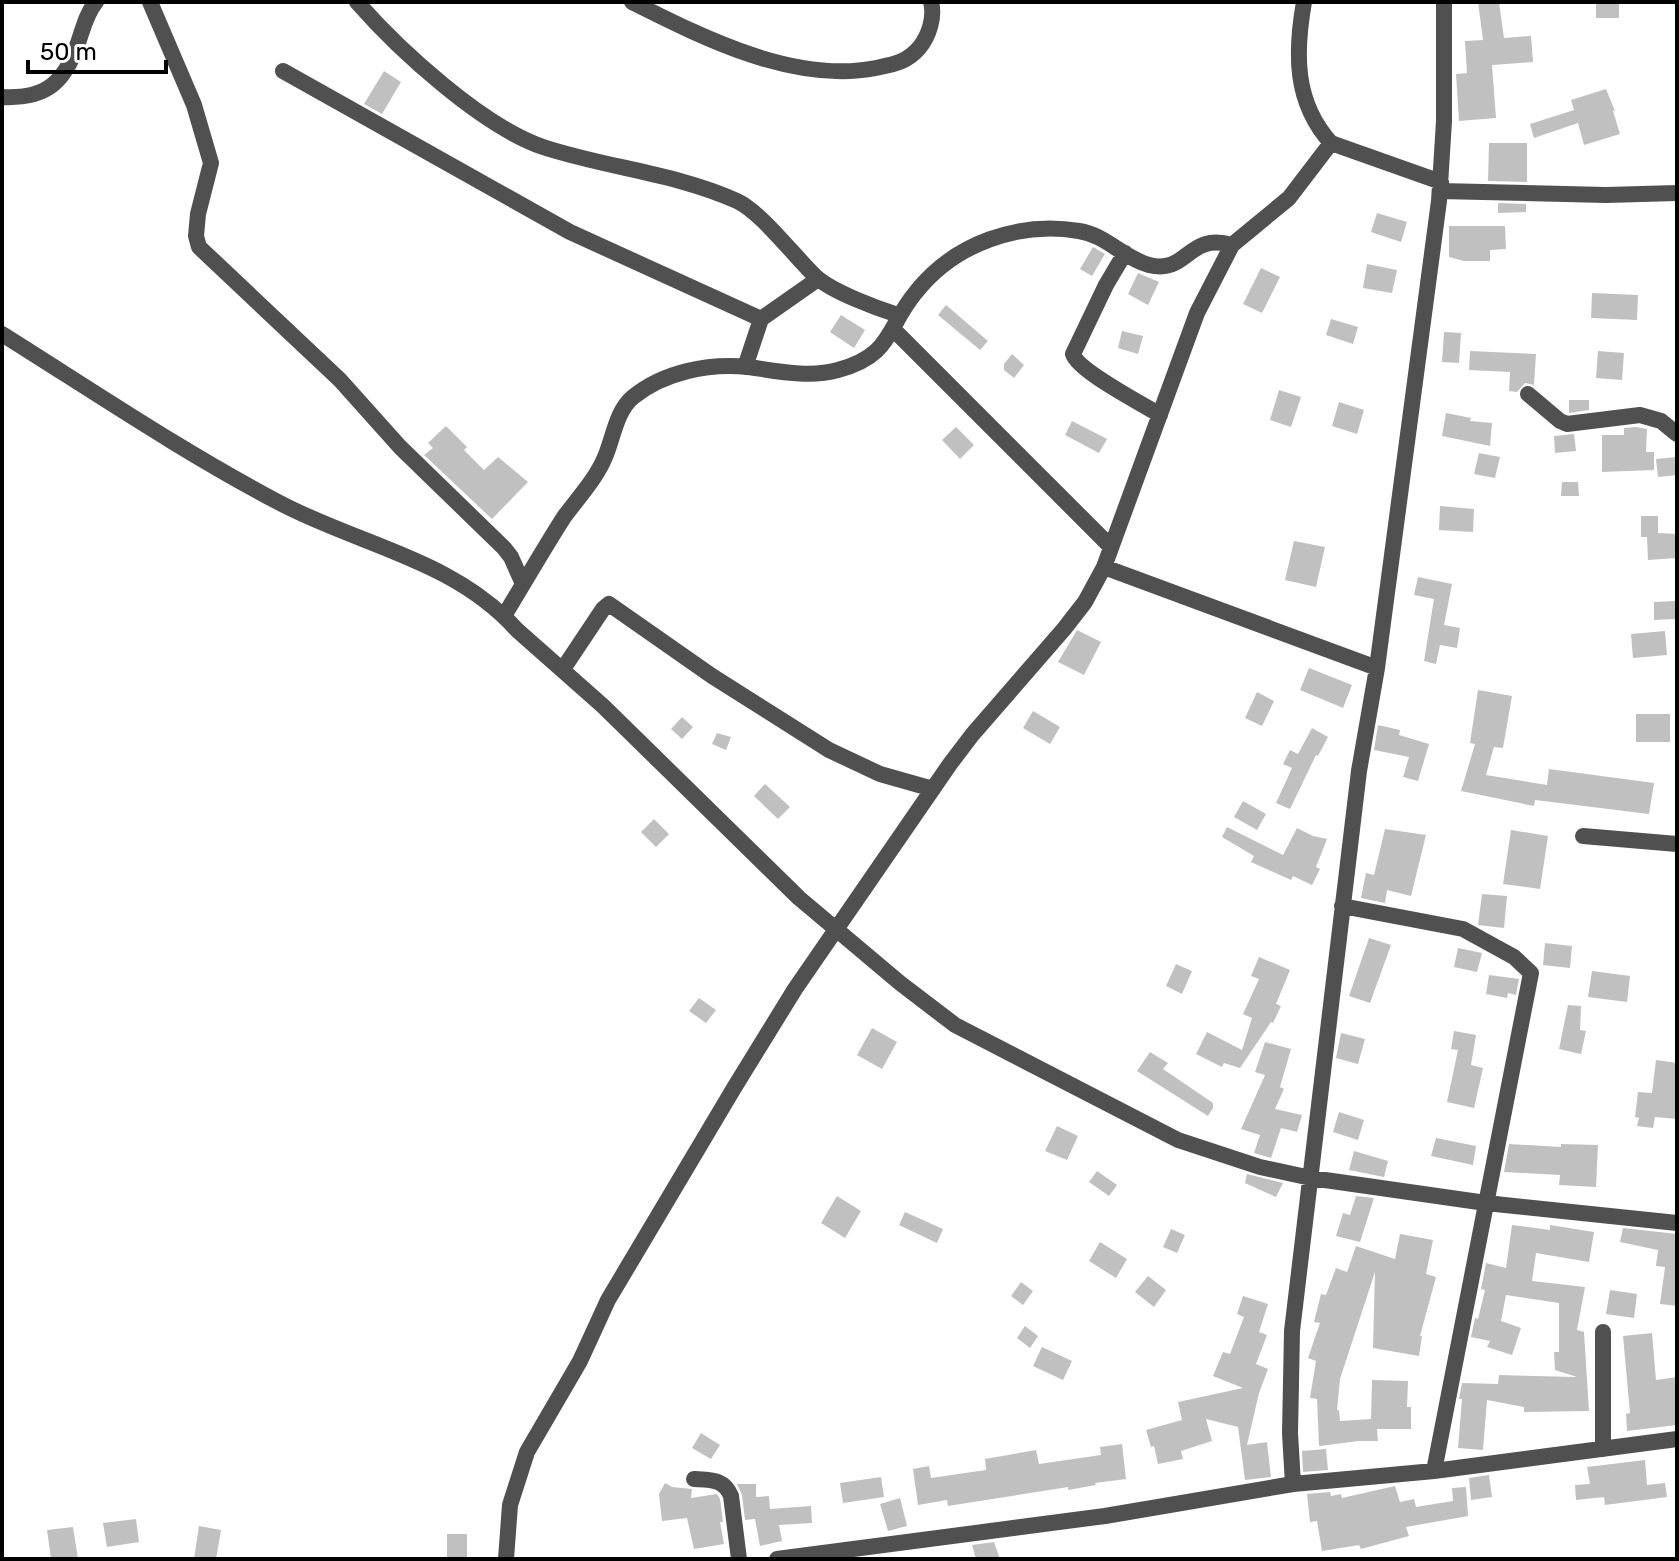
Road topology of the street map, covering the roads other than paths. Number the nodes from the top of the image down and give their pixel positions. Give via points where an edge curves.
1 (96, 2) edge
2 (150, 2) edge
3 (357, 2) edge
4 (632, 2) edge
5 (931, 2) edge
6 (1304, 2) edge
7 (1444, 2) edge
8 (283, 71) dead end
9 (2, 97) edge
10 (1331, 143) junction
11 (1440, 187) junction
12 (1677, 193) edge
13 (1232, 245) junction
14 (1125, 253) junction
15 (818, 279) junction
16 (761, 319) junction
17 (896, 322) junction
18 (2, 334) edge
19 (745, 367) junction
20 (1528, 394) dead end
21 (1160, 415) junction
22 (1677, 434) edge
23 (1111, 547) junction
24 (1104, 567) junction
25 (523, 584) junction
26 (504, 616) junction
27 (1377, 668) junction
28 (563, 669) junction
29 (933, 789) junction
30 (1583, 836) dead end
31 (1677, 844) edge
32 (1342, 906) junction
33 (838, 930) junction
34 (1311, 1178) junction
35 (1486, 1203) junction
36 (1677, 1223) edge
37 (1603, 1332) dead end
38 (1677, 1439) edge
39 (1603, 1449) junction
40 (1434, 1471) junction
41 (694, 1479) dead end
42 (1293, 1484) junction
43 (506, 1559) edge
44 (739, 1559) edge
45 (777, 1559) edge

1 - 9 street via 59,80 30,97
2 - 25 street via 194,105 211,163 198,214 199,247 276,316 504,548
3 - 15 street via 425,69 518,137 686,182 739,202
4 - 5 street via 754,56 805,70 864,70 901,63 914,54 929,30
6 - 10 street via 1298,66 1312,116
7 - 11 street
8 - 16 street via 557,226
10 - 11 street
10 - 13 street via 1289,198
11 - 12 street via 1591,195
11 - 27 street
13 - 14 street via 1209,242 1168,267
13 - 21 street via 1197,313
14 - 17 street via 1089,233 1044,227 983,241 935,272
14 - 21 street via 1073,354 1091,375
15 - 16 street
15 - 17 street
16 - 19 street
17 - 19 street via 874,353 837,371 783,373
17 - 23 street
18 - 26 street via 279,503 443,572
19 - 25 street via 695,369 632,398 604,461
20 - 22 street via 1567,424 1640,415 1661,421
21 - 23 street
23 - 24 street
24 - 27 street
24 - 29 street via 1085,602
25 - 26 street
26 - 28 street
27 - 32 street
28 - 29 street via 609,604 829,750 880,774
28 - 33 street
29 - 33 street
30 - 31 street
32 - 34 street
32 - 35 street via 1463,929 1514,957 1531,973
33 - 34 street via 955,1025 1178,1140
33 - 43 street via 795,989 710,1128 608,1300 527,1452 510,1505
34 - 35 street
34 - 42 street via 1292,1331
35 - 36 street
35 - 40 street
37 - 39 street
38 - 39 street
39 - 40 street
40 - 42 street
41 - 44 street via 727,1487
42 - 45 street via 1105,1516

